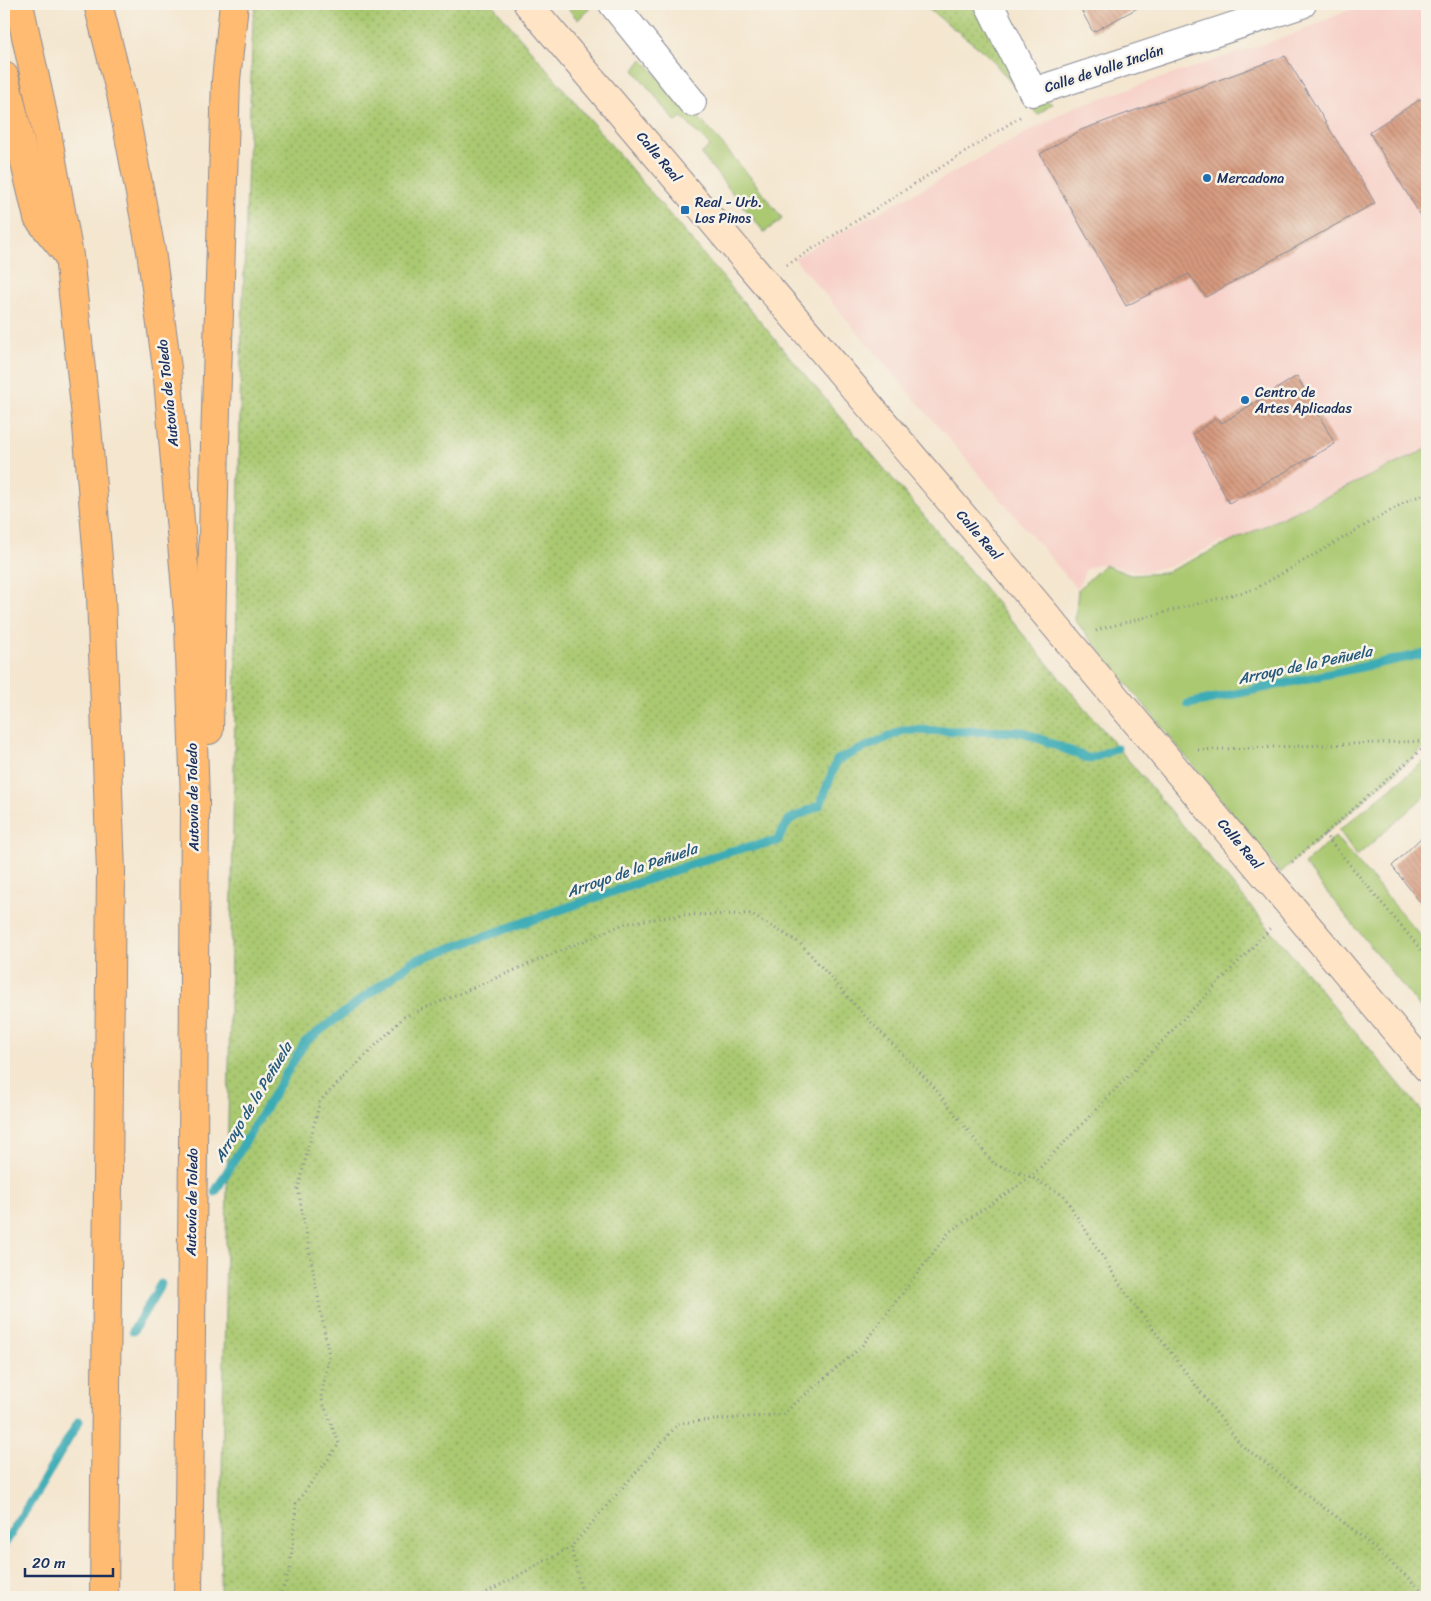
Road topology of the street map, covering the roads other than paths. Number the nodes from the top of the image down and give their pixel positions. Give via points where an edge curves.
1 (19, 4) edge
2 (98, 4) edge
3 (234, 4) edge
4 (528, 4) edge
5 (613, 4) edge
6 (989, 4) edge
7 (1302, 4) edge
8 (4, 76) edge
9 (692, 102) dead end
10 (69, 256) junction
11 (195, 800) junction
12 (1427, 1068) edge
13 (104, 1597) edge
14 (188, 1597) edge

1 - 10 highway
2 - 11 highway, Autovía de Toledo via 121,94 146,221 167,368 188,626
3 - 11 highway via 226,80 214,453 209,755
4 - 12 street, Calle Real via 1073,645
5 - 9 street
6 - 7 street, Calle de Valle Inclán via 1033,92
8 - 10 highway via 38,218
10 - 13 highway via 101,596 111,872
11 - 14 highway, Autovía de Toledo

